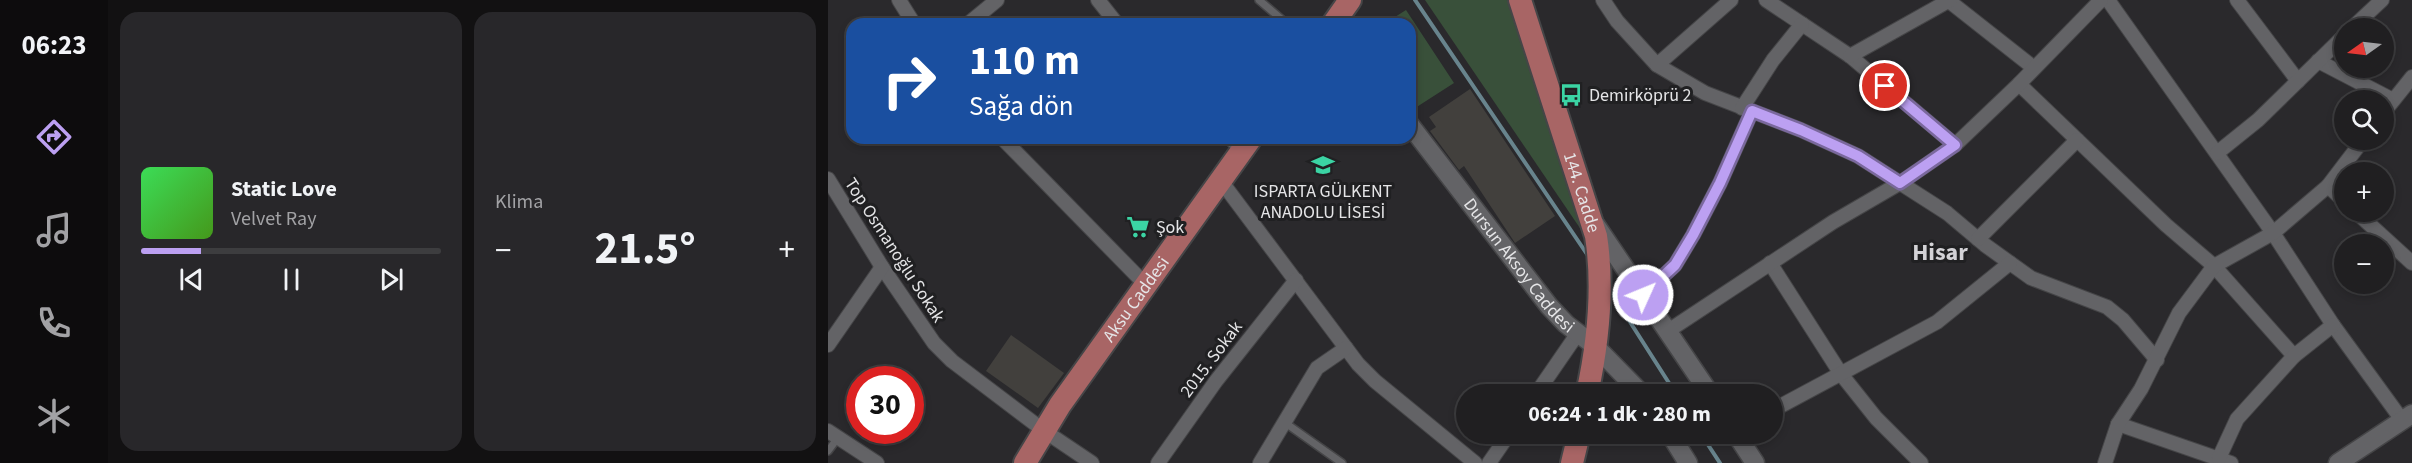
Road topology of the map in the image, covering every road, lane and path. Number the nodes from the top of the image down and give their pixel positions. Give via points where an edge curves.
1 (899, 0) edge
2 (997, 0) edge
3 (1098, 0) edge
4 (1259, 0) edge
5 (1350, 0) edge
6 (1520, 0) edge
7 (1603, 0) edge
8 (1731, 0) edge
9 (1766, 0) edge
10 (2101, 0) edge
11 (2108, 0) edge
12 (2237, 0) edge
13 (2382, 0) edge
14 (1950, 1) edge
15 (910, 18) edge
16 (975, 18) edge
17 (1112, 18) edge
18 (1280, 18) edge
19 (1338, 18) edge
20 (2363, 18) edge
21 (1802, 24) junction
22 (2334, 46) edge
23 (1850, 56) junction
24 (2318, 61) junction
25 (1657, 65) junction
26 (2034, 68) junction
27 (2298, 81) junction
28 (2019, 84) junction
29 (2409, 86) edge
30 (2374, 90) edge
31 (2394, 99) edge
32 (1747, 110) junction
33 (1416, 133) edge
34 (2077, 140) junction
35 (1008, 144) edge
36 (1240, 144) edge
37 (1955, 145) junction
38 (2355, 150) edge
39 (2217, 153) junction
40 (828, 179) edge
41 (1221, 181) junction
42 (1900, 183) junction
43 (2328, 186) junction
44 (2334, 192) edge
45 (1592, 219) junction
46 (2367, 222) edge
47 (2273, 233) junction
48 (1978, 238) junction
49 (1770, 263) junction
50 (2010, 263) junction
51 (2412, 263) edge
52 (2214, 266) junction
53 (882, 267) junction
54 (1296, 280) junction
55 (1146, 285) junction
56 (1643, 295) junction
57 (2333, 325) junction
58 (1668, 331) junction
59 (1590, 336) junction
60 (828, 345) edge
61 (1346, 348) junction
62 (2294, 356) junction
63 (2157, 360) junction
64 (1841, 374) junction
65 (1545, 384) edge
66 (1588, 384) edge
67 (1633, 384) edge
68 (1703, 384) edge
69 (1783, 405) edge
70 (2407, 417) edge
71 (1284, 422) junction
72 (2118, 424) junction
73 (1043, 430) junction
74 (832, 435) edge
75 (1502, 444) edge
76 (1577, 444) edge
77 (1676, 444) edge
78 (1743, 444) edge
79 (828, 451) edge
80 (2225, 461) edge
81 (877, 463) edge
82 (1024, 463) edge
83 (1092, 463) edge
84 (1158, 463) edge
85 (1260, 463) edge
86 (1342, 463) edge
87 (1475, 463) edge
88 (1489, 463) edge
89 (1572, 463) edge
90 (1688, 463) edge
91 (1755, 463) edge
92 (1921, 463) edge
93 (2105, 463) edge
94 (2338, 463) edge

1 - 15 street
2 - 16 street
3 - 17 street
4 - 18 lane
5 - 19 main road
6 - 45 main road, 144. Cadde
7 - 25 street
8 - 25 street
9 - 21 street
10 - 26 street
11 - 39 street
12 - 27 street
13 - 20 street
14 - 23 street
14 - 26 street
21 - 23 street
21 - 32 street via 1773,60
22 - 24 street
23 - 37 street
24 - 27 street
24 - 30 street
25 - 32 street via 1705,93
26 - 28 street
27 - 39 street
28 - 34 street
28 - 37 street
29 - 31 street
32 - 42 street via 1858,156
32 - 56 street via 1720,183 1693,235 1675,265
33 - 59 street, Dursun Aksoy Caddesi via 1549,306
34 - 48 street
34 - 52 street
35 - 55 street
36 - 41 main road, Aksu Caddesi
37 - 42 street
38 - 43 street
39 - 47 street
40 - 53 street, Top Osmanoğlu Sokak
41 - 54 street
41 - 55 main road, Aksu Caddesi
42 - 48 street
42 - 49 street
43 - 44 street
43 - 47 street
45 - 56 street, 144. Cadde
45 - 59 main road via 1598,252
46 - 51 street
47 - 52 street
47 - 57 street
48 - 50 street
49 - 58 street
49 - 64 street
50 - 63 street via 2031,278 2107,307
50 - 64 street via 1937,322
52 - 62 street
52 - 63 street via 2179,313
53 - 60 street
53 - 73 street, Top Osmanoğlu Sokak via 934,343 952,362
54 - 61 street
54 - 84 street, 2015. Sokak via 1216,381
55 - 73 main road, Aksu Caddesi
56 - 58 street, 144. Cadde
57 - 62 street
57 - 70 street
58 - 68 street, 144. Cadde
59 - 65 street
59 - 66 main road
59 - 67 street, Dursun Aksoy Caddesi
61 - 71 street via 1317,368
61 - 87 street via 1376,381
62 - 80 street via 2237,419
63 - 72 street
64 - 69 street
64 - 92 street via 1876,418
70 - 94 street
71 - 85 street
71 - 86 lane
72 - 80 street
72 - 93 street
73 - 82 main road, Aksu Caddesi
73 - 83 street, Top Osmanoğlu Sokak
74 - 79 lane
74 - 81 street
75 - 88 street
76 - 89 main road
77 - 90 street
78 - 91 street

